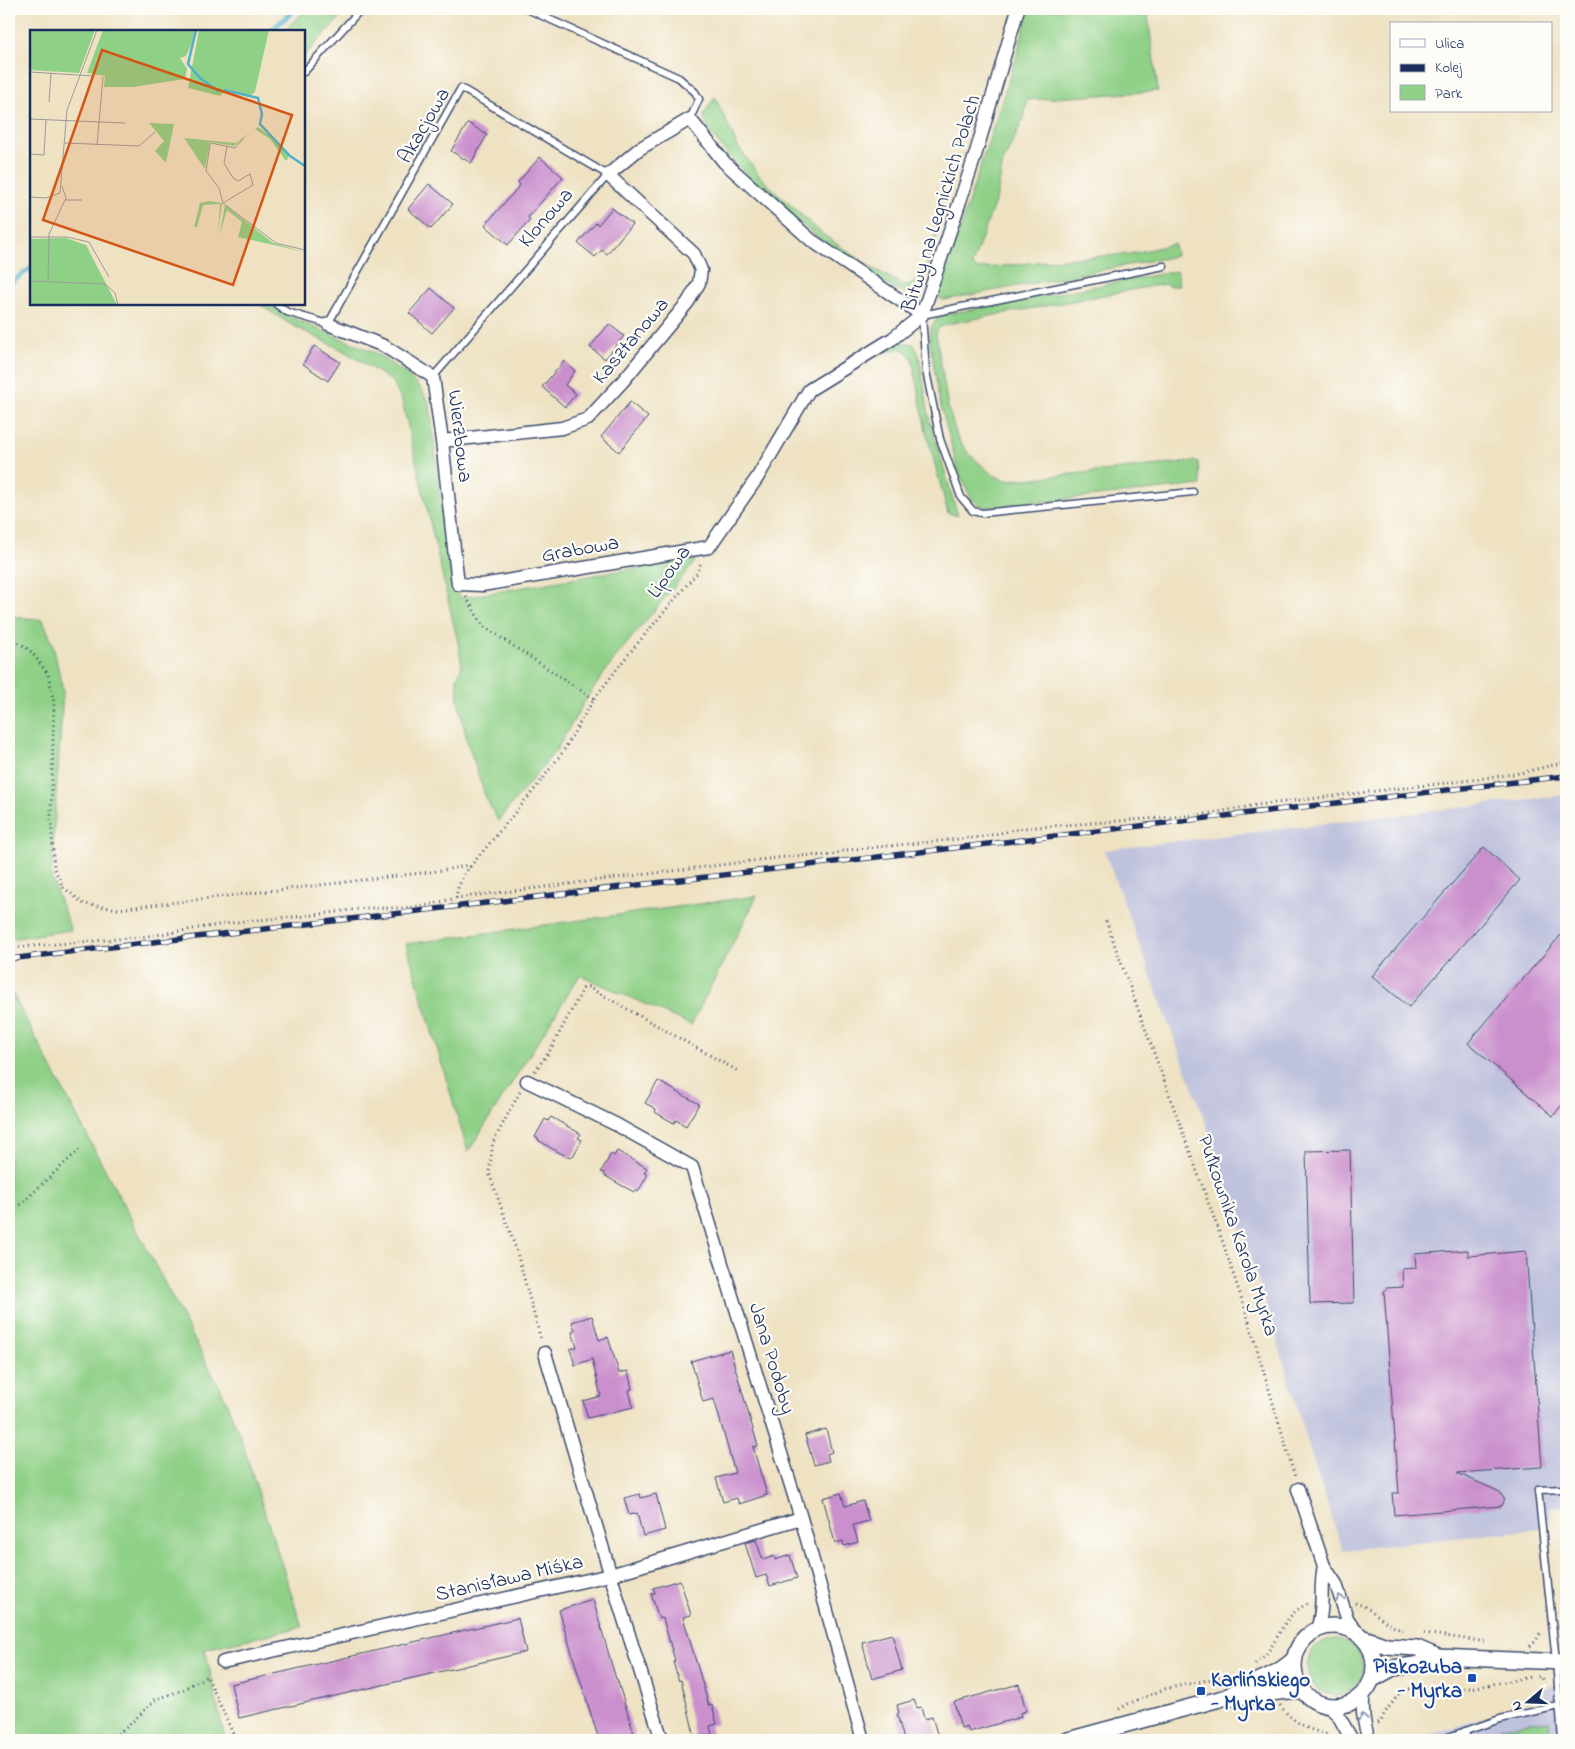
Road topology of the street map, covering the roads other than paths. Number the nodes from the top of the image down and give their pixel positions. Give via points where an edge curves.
1 (361, 9) edge
2 (527, 9) edge
3 (1018, 9) edge
4 (305, 71) edge
5 (690, 119) junction
6 (608, 175) junction
7 (1164, 266) dead end
8 (277, 305) edge
9 (922, 315) junction
10 (328, 324) junction
11 (433, 377) junction
12 (442, 441) junction
13 (1193, 492) dead end
14 (709, 547) joint
15 (458, 584) joint
16 (527, 1081) road end
17 (545, 1353) road end
18 (1298, 1489) road end
19 (1566, 1489) edge
20 (801, 1518) junction
21 (1324, 1566) junction
22 (610, 1574) junction
23 (1317, 1628) junction
24 (1359, 1634) junction
25 (1438, 1657) junction
26 (1295, 1658) junction
27 (223, 1662) dead end
28 (1561, 1662) edge
29 (1372, 1679) junction
30 (1303, 1691) junction
31 (1364, 1693) junction
32 (1228, 1697) junction
33 (1566, 1698) edge
34 (1559, 1703) junction
35 (1328, 1706) junction
36 (1465, 1731) junction
37 (1350, 1737) edge
38 (662, 1740) edge
39 (863, 1740) edge
40 (1068, 1740) edge
41 (1369, 1740) edge
42 (1440, 1740) edge
43 (1467, 1740) edge
44 (1562, 1740) edge

1 - 4 lane
2 - 5 lane via 679,78 699,99
3 - 9 street, Bitwy na Legnickich Polach via 975,156
5 - 6 street, Klonowa via 639,149
5 - 9 street via 724,162 811,240
6 - 10 lane, Akacjowa via 461,88
6 - 11 lane, Klonowa
6 - 12 street, Kasztanowa via 694,254 701,270 699,283 688,302 588,419 562,428
7 - 9 lane
8 - 10 lane, Wierzbowa via 287,312
9 - 13 lane, Bitwy na Legnickich Polach via 926,371 940,439 961,497 972,511 982,513
9 - 14 street, Lipowa via 892,339 808,390 758,478
10 - 11 street, Wierzbowa via 384,346
11 - 12 street, Wierzbowa
12 - 15 street, Wierzbowa
14 - 15 street, Grabowa via 482,585
16 - 20 street, Jana Podoby via 692,1167
17 - 22 street
18 - 21 street
19 - 28 lane via 1538,1490 1553,1633
20 - 22 street, Stanisława Miśka
20 - 39 street, Jana Podoby
21 - 23 street
24 -> 21 street via 1347,1618 1336,1584
22 - 27 street, Stanisława Miśka
22 - 38 street
23 - 24 street via 1343,1626
23 - 26 street via 1301,1643
24 - 25 street via 1387,1646 1418,1648
24 - 29 street via 1371,1648 1375,1660
25 - 28 street
25 - 29 street via 1421,1664 1393,1668
26 - 30 street via 1294,1674
26 - 32 street via 1286,1667
28 - 34 lane
29 - 31 street
30 - 32 street
30 - 35 street
31 - 35 street via 1348,1704
41 -> 31 street via 1362,1704
32 - 40 street
33 - 34 lane
34 - 36 lane
34 - 44 lane
35 - 37 street via 1338,1715
36 - 42 lane
36 - 43 lane

